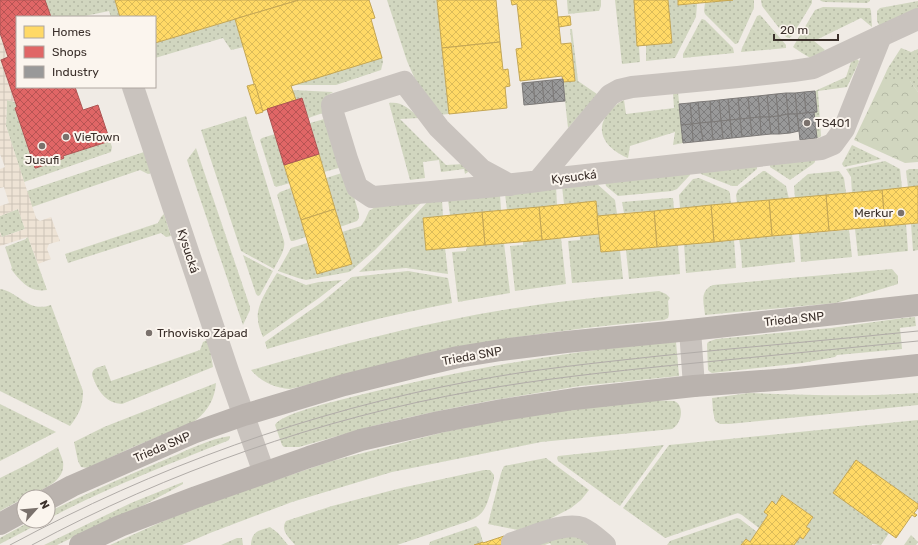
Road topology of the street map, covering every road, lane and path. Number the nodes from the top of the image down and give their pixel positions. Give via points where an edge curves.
1 (918, 19) edge
2 (881, 36) junction
3 (133, 88) edge
4 (538, 181) junction
5 (510, 185) junction
6 (918, 305) edge
7 (690, 330) junction
8 (918, 365) edge
9 (694, 386) junction
10 (244, 415) junction
11 (264, 473) junction
12 (56, 495) edge
13 (16, 515) edge
14 (0, 524) edge
15 (512, 543) dead end
16 (80, 545) edge
17 (605, 545) edge

1 - 2 street, Kysucká
2 - 4 street, Kysucká via 812,68 619,90 610,95
2 - 4 street, Kysucká via 844,129 833,144 826,147
3 - 10 street, Kysucká
4 - 5 street
5 - 5 street via 482,170 439,128 404,82 332,106 357,188 372,197
6 - 7 street, Trieda SNP
7 - 9 street
7 - 10 street, Trieda SNP via 566,342 458,358 344,385
8 - 9 street
9 - 11 street via 574,399 438,422 361,440
10 - 11 street, Kysucká
10 - 12 street, Trieda SNP via 193,433
11 - 16 street via 120,526
13 - 14 street
15 - 17 street via 557,528 576,526 589,532

